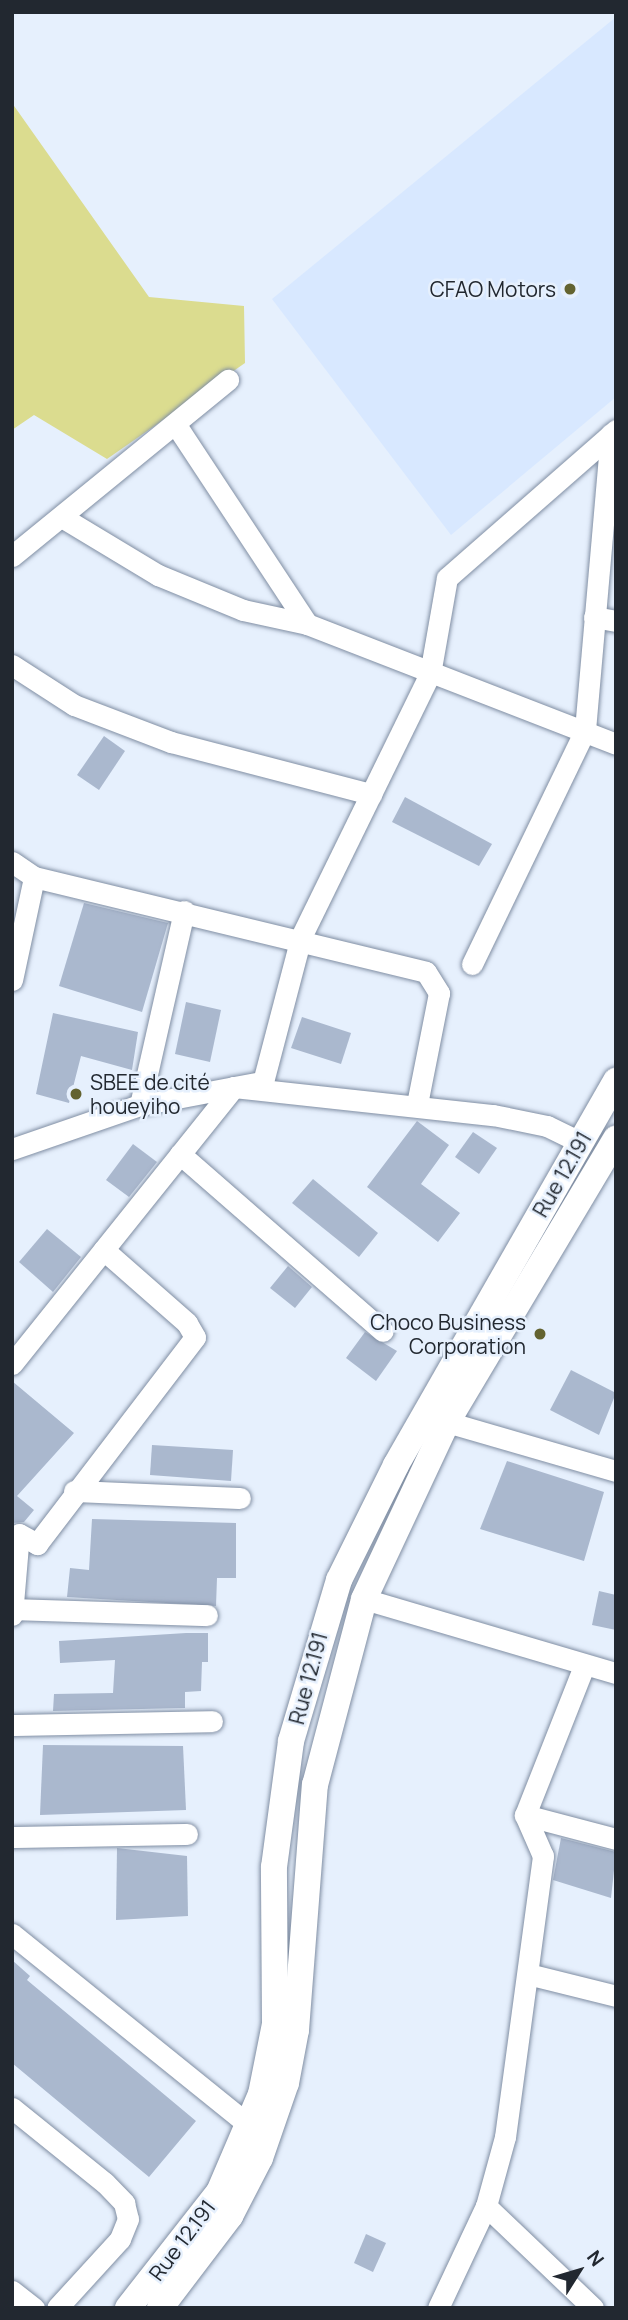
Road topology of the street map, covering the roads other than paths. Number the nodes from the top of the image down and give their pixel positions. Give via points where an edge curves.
1 (228, 380) dead end
2 (176, 425) junction
3 (614, 432) edge
4 (611, 495) edge
5 (65, 519) junction
6 (12, 556) edge
7 (594, 617) junction
8 (616, 621) edge
9 (307, 624) junction
10 (12, 665) edge
11 (430, 674) junction
12 (585, 730) junction
13 (616, 744) edge
14 (371, 794) junction
15 (12, 862) edge
16 (34, 877) junction
17 (184, 911) junction
18 (301, 937) junction
19 (472, 964) dead end
20 (12, 980) edge
21 (616, 1081) edge
22 (234, 1087) junction
23 (417, 1104) junction
24 (140, 1105) junction
25 (616, 1138) edge
26 (580, 1142) junction
27 (12, 1149) edge
28 (180, 1154) junction
29 (104, 1250) junction
30 (383, 1331) dead end
31 (12, 1364) edge
32 (447, 1422) junction
33 (616, 1471) edge
34 (74, 1490) junction
35 (240, 1498) dead end
36 (364, 1599) junction
37 (13, 1609) edge
38 (12, 1615) edge
39 (207, 1615) dead end
40 (584, 1665) junction
41 (616, 1672) edge
42 (212, 1721) dead end
43 (12, 1725) edge
44 (524, 1815) junction
45 (187, 1834) dead end
46 (12, 1837) edge
47 (616, 1839) edge
48 (12, 1934) edge
49 (528, 1974) junction
50 (616, 1996) edge
51 (12, 2108) edge
52 (250, 2126) junction
53 (486, 2206) junction
54 (12, 2291) edge
55 (34, 2308) edge
56 (57, 2308) edge
57 (128, 2308) edge
58 (160, 2308) edge
59 (438, 2308) edge
60 (593, 2308) edge

1 - 2 street
2 - 5 street
2 - 9 street
3 - 4 street
3 - 11 street via 458,563 447,578
4 - 7 street
5 - 6 street
5 - 9 street via 158,575 243,610
7 - 8 street
7 - 12 street
9 - 11 street
10 - 14 street via 74,705 158,738
11 - 12 street
11 - 14 street
12 - 13 street
12 - 19 street
14 - 18 street
15 - 16 street
16 - 17 street
16 - 20 street
17 - 18 street
17 - 24 street
18 - 22 street via 263,1082
18 - 23 street via 410,964 434,980 439,993
21 - 26 main road, Rue 12.191
22 - 23 street
22 - 24 street
22 - 28 street
23 - 26 street via 547,1126
24 - 27 street
25 - 32 main road, Rue 12.191
26 - 52 main road, Rue 12.191 via 390,1475 320,1632 284,1792 274,1867 275,2024
28 - 29 street
28 - 30 street
29 - 31 street
29 - 34 street via 187,1323 195,1337
32 - 33 street
32 - 36 main road, Rue 12.191
34 - 35 street
34 - 37 street via 37,1544 19,1534
36 - 40 street
36 - 58 main road, Rue 12.191 via 315,1785 296,2030 286,2083 260,2158 230,2216
37 - 38 street
37 - 39 street
40 - 41 street
40 - 44 street
42 - 43 street
44 - 47 street
44 - 49 street via 543,1856
45 - 46 street
48 - 52 street
49 - 50 street
49 - 53 street via 518,2067
51 - 56 street via 105,2183 124,2203 128,2219 120,2239
52 - 57 main road, Rue 12.191 via 219,2192
53 - 59 street
53 - 60 street
54 - 55 street

